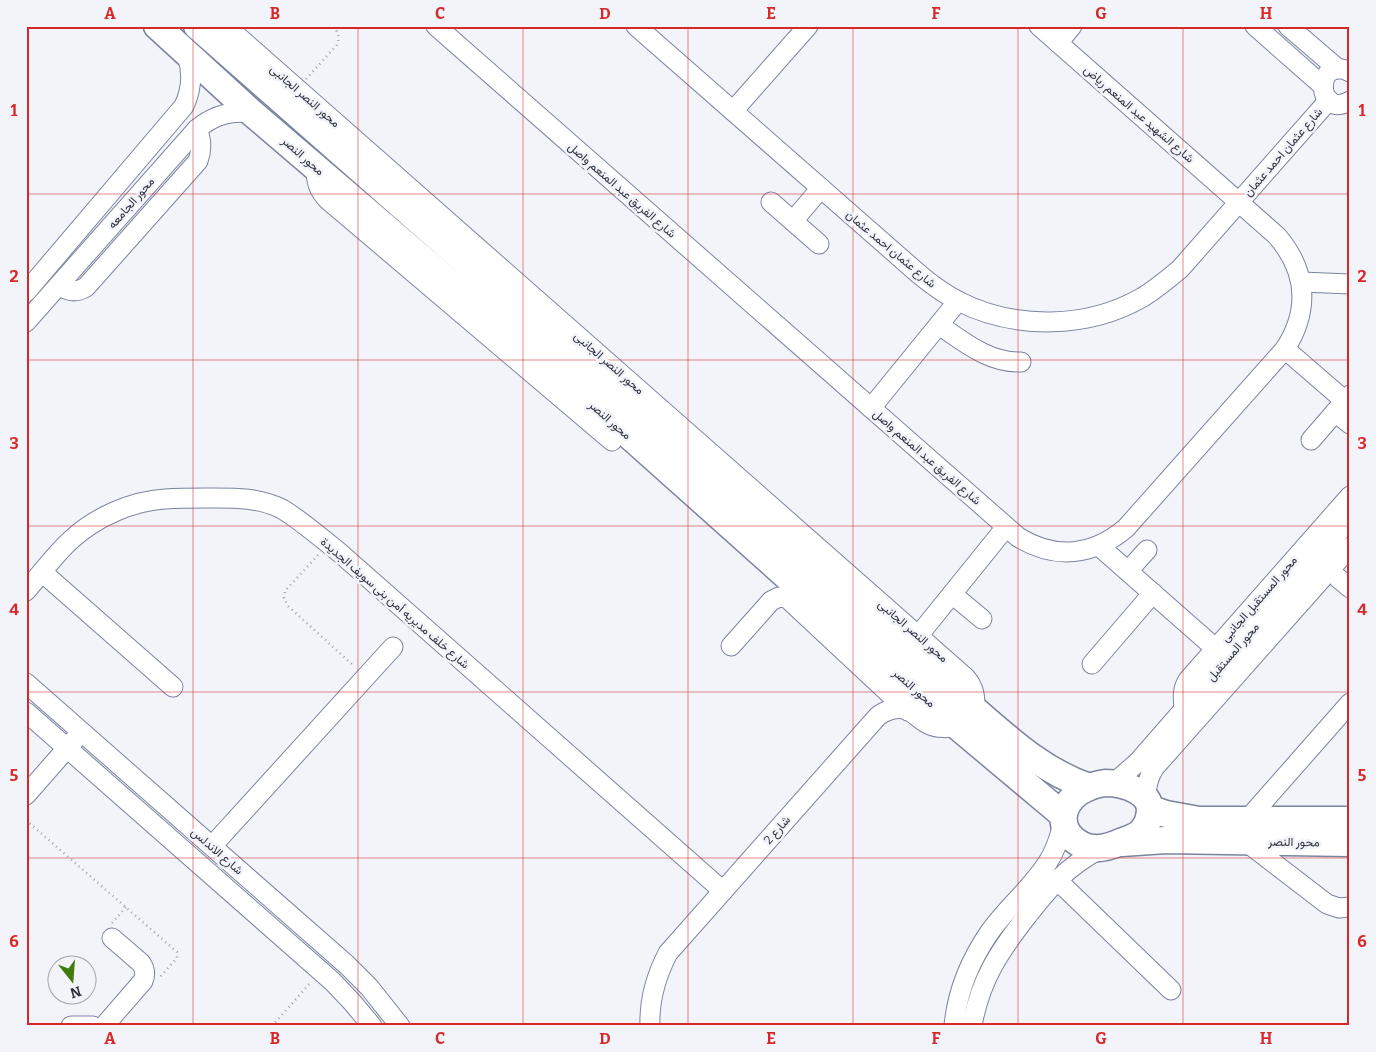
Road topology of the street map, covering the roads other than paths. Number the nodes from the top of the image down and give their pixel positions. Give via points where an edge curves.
1 (157, 26) edge
2 (197, 26) edge
3 (226, 26) edge
4 (436, 26) edge
5 (636, 26) edge
6 (808, 26) edge
7 (1038, 26) edge
8 (1072, 26) edge
9 (1254, 26) edge
10 (1288, 26) edge
11 (1058, 43) junction
12 (187, 54) junction
13 (1344, 71) edge
14 (298, 98) junction
15 (1339, 100) edge
16 (733, 111) junction
17 (252, 113) junction
18 (821, 188) junction
19 (771, 202) dead end
20 (1239, 202) junction
21 (793, 221) junction
22 (819, 244) dead end
23 (1301, 282) junction
24 (1350, 284) edge
25 (26, 292) edge
26 (958, 301) junction
27 (26, 322) edge
28 (939, 325) junction
29 (1286, 349) junction
30 (1020, 362) dead end
31 (871, 408) junction
32 (1345, 408) edge
33 (631, 434) junction
34 (1311, 440) dead end
35 (1350, 496) edge
36 (1350, 519) edge
37 (1006, 527) junction
38 (1099, 546) junction
39 (1350, 547) edge
40 (1147, 550) dead end
41 (1128, 571) junction
42 (42, 572) junction
43 (1346, 577) edge
44 (1320, 590) junction
45 (26, 591) edge
46 (1153, 593) junction
47 (952, 594) junction
48 (982, 619) dead end
49 (918, 636) junction
50 (731, 646) dead end
51 (393, 647) dead end
52 (1216, 648) junction
53 (1092, 664) dead end
54 (26, 683) edge
55 (173, 687) dead end
56 (908, 710) junction
57 (1348, 710) edge
58 (26, 712) edge
59 (1191, 713) junction
60 (967, 718) junction
61 (82, 732) junction
62 (67, 748) junction
63 (1047, 768) junction
64 (1114, 783) junction
65 (1030, 787) junction
66 (1088, 787) junction
67 (26, 795) edge
68 (1148, 803) junction
69 (1063, 819) junction
70 (1350, 820) edge
71 (1246, 831) junction
72 (1350, 843) edge
73 (212, 846) junction
74 (1109, 846) junction
75 (1057, 880) junction
76 (723, 891) junction
77 (1350, 908) edge
78 (112, 938) dead end
79 (1171, 990) dead end
80 (71, 1026) edge
81 (93, 1026) edge
82 (104, 1026) edge
83 (372, 1026) edge
84 (400, 1026) edge
85 (650, 1026) edge
86 (954, 1026) edge
87 (972, 1026) edge

1 - 12 highway, محور النصر
2 - 14 highway, محور النصر
3 - 14 street, محور النصر الجانبى
4 - 31 street, شارع الفريق عبد المنعم واصل
5 - 16 street, شارع عثمان احمد عثمان
6 - 16 street
7 - 11 street, شارع الشهيد عبد المنعم رياض
8 - 11 street
9 - 15 street
10 - 13 street
11 - 20 street, شارع الشهيد عبد المنعم رياض
12 - 17 highway, محور النصر
12 - 25 street, محور الجامعه via 192,81 184,106
13 - 15 street, شارع عثمان احمد عثمان via 1333,71 1326,77
14 - 33 highway, محور النصر
14 - 49 street, محور النصر الجانبى
15 - 20 street, شارع عثمان احمد عثمان
16 - 18 street, شارع عثمان احمد عثمان
17 - 27 street, محور الجامعه via 222,114 197,129
17 - 33 highway, محور النصر
18 - 21 street
18 - 26 street, شارع عثمان احمد عثمان via 920,275
19 - 21 street
20 - 23 street, شارع الفريق عبد المنعم واصل via 1286,246
20 - 26 street, شارع عثمان احمد عثمان via 1180,269 1155,289 1120,308 1074,320 1034,322 1003,318
21 - 22 street
23 - 24 street
23 - 29 street, شارع الفريق عبد المنعم واصل via 1298,324
26 - 28 street
28 - 30 street via 991,357 1005,362
28 - 31 street
29 - 32 street
29 - 38 street, شارع الفريق عبد المنعم واصل via 1126,528
31 - 37 street, شارع الفريق عبد المنعم واصل
32 - 34 street
33 - 60 highway, محور النصر
35 - 52 street, محور المستقبل الجانبى
36 - 59 street, محور المستقبل
37 - 38 street, شارع الفريق عبد المنعم واصل via 1027,543 1047,550 1068,552
37 - 47 street
38 - 41 street
39 - 44 street, محور المستقبل
40 - 41 street
41 - 46 street
42 - 45 street, شارع خلف مديريه أمن بنى سويف الجديدة
42 - 55 street
42 - 76 street, شارع خلف مديريه أمن بنى سويف الجديدة via 71,540 93,523 134,505 164,498 242,498 269,504 294,517 340,553
43 - 44 street
44 - 59 street, محور المستقبل
46 - 52 street
46 - 53 street
47 - 48 street
47 - 49 street
49 - 60 street, محور النصر الجانبى via 970,682 974,690
50 - 56 street via 771,601 787,598
51 - 73 street
52 - 59 street, محور المستقبل الجانبى via 1186,683 1183,692
54 - 61 street, شارع الاندلس
56 - 60 street via 933,726 950,728
56 - 76 street, شارع 2 via 890,710 878,716
57 - 71 street
58 - 62 street, شارع الاندلس
59 - 64 street, محور المستقبل
59 - 68 street, محور المستقبل via 1154,768 1148,782
60 - 63 highway, محور النصر
60 - 65 highway, محور النصر
61 - 62 street
61 - 73 street, شارع الاندلس
62 - 67 street
62 - 83 street, شارع الاندلس via 321,971
63 - 65 highway
63 - 66 highway, محور النصر
64 - 66 highway
64 - 68 highway via 1131,787
65 - 69 highway, محور النصر
66 - 69 highway via 1070,801
68 - 71 highway, محور النصر via 1174,816
68 - 74 highway via 1148,821 1142,830
69 - 74 highway via 1070,837 1077,842 1092,848
69 - 86 street via 1057,843 1047,863 978,950 962,986
70 - 71 highway, محور النصر
71 - 72 highway, محور النصر
71 - 74 highway, محور النصر
71 - 77 street via 1327,904
73 - 84 street, شارع الاندلس via 347,965
74 - 75 street via 1072,866
75 - 79 street
75 - 87 street via 995,960 980,993
76 - 85 street, شارع 2 via 668,953 652,995
78 - 82 street via 141,963 145,977
80 - 81 street

